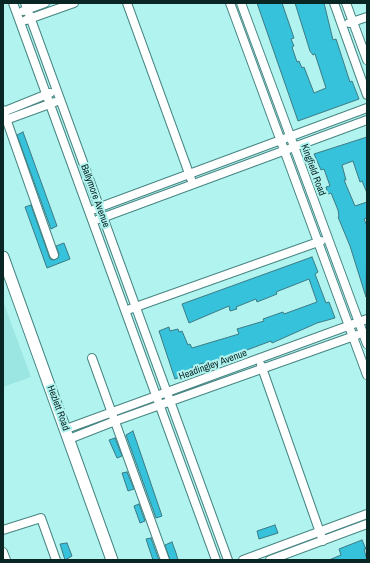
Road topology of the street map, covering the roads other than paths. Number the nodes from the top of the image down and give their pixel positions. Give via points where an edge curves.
1 (13, 3) edge
2 (45, 3) edge
3 (74, 3) edge
4 (127, 3) edge
5 (230, 3) edge
6 (241, 3) edge
7 (334, 3) edge
8 (346, 3) edge
9 (26, 6) edge
10 (16, 13) junction
11 (367, 17) edge
12 (30, 19) junction
13 (20, 22) junction
14 (353, 22) junction
15 (342, 26) junction
16 (367, 60) edge
17 (56, 91) junction
18 (47, 94) junction
19 (367, 95) edge
20 (60, 100) junction
21 (51, 104) junction
22 (367, 108) edge
23 (3, 112) edge
24 (367, 120) edge
25 (5, 121) edge
26 (290, 138) junction
27 (280, 141) junction
28 (294, 148) junction
29 (284, 152) junction
30 (190, 175) junction
31 (193, 184) junction
32 (99, 208) junction
33 (90, 210) junction
34 (103, 218) junction
35 (94, 221) junction
36 (328, 239) junction
37 (317, 242) junction
38 (54, 255) dead end
39 (3, 257) edge
40 (136, 307) junction
41 (126, 310) junction
42 (367, 319) edge
43 (359, 322) junction
44 (349, 326) junction
45 (365, 332) edge
46 (353, 336) junction
47 (367, 344) edge
48 (92, 358) dead end
49 (259, 359) junction
50 (263, 369) junction
51 (367, 375) edge
52 (166, 392) junction
53 (157, 396) junction
54 (170, 403) junction
55 (160, 406) junction
56 (112, 412) junction
57 (115, 421) junction
58 (67, 434) junction
59 (366, 519) edge
60 (3, 530) edge
61 (320, 531) junction
62 (323, 541) junction
63 (3, 552) edge
64 (6, 560) edge
65 (56, 560) edge
66 (112, 560) edge
67 (165, 560) edge
68 (216, 560) edge
69 (228, 560) edge
70 (243, 560) edge
71 (270, 560) edge

1 - 10 street, Ballymore Avenue
2 - 9 street
3 - 12 street
4 - 30 street
5 - 27 street, Kingfield Road
6 - 26 street, Kingfield Road
7 - 15 street
8 - 14 street
9 - 10 street
9 - 12 street, Ballymore Avenue
10 - 13 street, Ballymore Avenue
11 - 14 street
12 - 13 street
12 - 17 street, Ballymore Avenue
13 - 18 street, Ballymore Avenue
14 - 15 street
14 - 16 street
15 - 19 street
17 - 18 street
17 - 20 street, Ballymore Avenue
18 - 21 street, Ballymore Avenue
18 - 23 street
20 - 21 street
20 - 32 street, Ballymore Avenue
21 - 25 street
21 - 33 street, Ballymore Avenue
22 - 26 street
23 - 25 street
24 - 28 street
25 - 38 street
26 - 27 street
26 - 28 street, Kingfield Road
27 - 29 street, Kingfield Road
27 - 30 street
28 - 29 street
28 - 36 street, Kingfield Road
29 - 31 street
29 - 37 street, Kingfield Road
30 - 31 street
30 - 32 street
31 - 34 street
32 - 33 street
32 - 34 street, Ballymore Avenue
33 - 35 street, Ballymore Avenue
34 - 35 street
34 - 40 street, Ballymore Avenue
35 - 41 street, Ballymore Avenue
36 - 37 street
36 - 43 street, Kingfield Road
37 - 40 street
37 - 44 street, Kingfield Road
39 - 58 main road, Hezlett Road
40 - 41 street
40 - 52 street, Ballymore Avenue
41 - 53 street, Ballymore Avenue
42 - 43 street, Headingley Avenue
43 - 44 street, Headingley Avenue
43 - 45 street, Kingfield Road
44 - 46 street, Kingfield Road
44 - 49 street, Headingley Avenue
45 - 46 street, Headingley Avenue
45 - 47 street, Kingfield Road
46 - 50 street, Headingley Avenue
46 - 51 street, Kingfield Road
48 - 56 street
49 - 50 street
49 - 52 street, Headingley Avenue
50 - 54 street, Headingley Avenue
50 - 61 street
52 - 53 street, Headingley Avenue
52 - 54 street, Ballymore Avenue
53 - 55 street, Ballymore Avenue
53 - 56 street, Headingley Avenue
54 - 55 street, Headingley Avenue
54 - 69 street, Ballymore Avenue
55 - 57 street, Headingley Avenue
55 - 68 street, Ballymore Avenue
56 - 57 street
56 - 58 street, Headingley Avenue
57 - 58 street, Headingley Avenue
57 - 67 street
58 - 66 main road, Hezlett Road
59 - 61 street
59 - 62 street
60 - 65 street via 40,518
61 - 62 street
61 - 70 street
62 - 71 street
63 - 64 street

